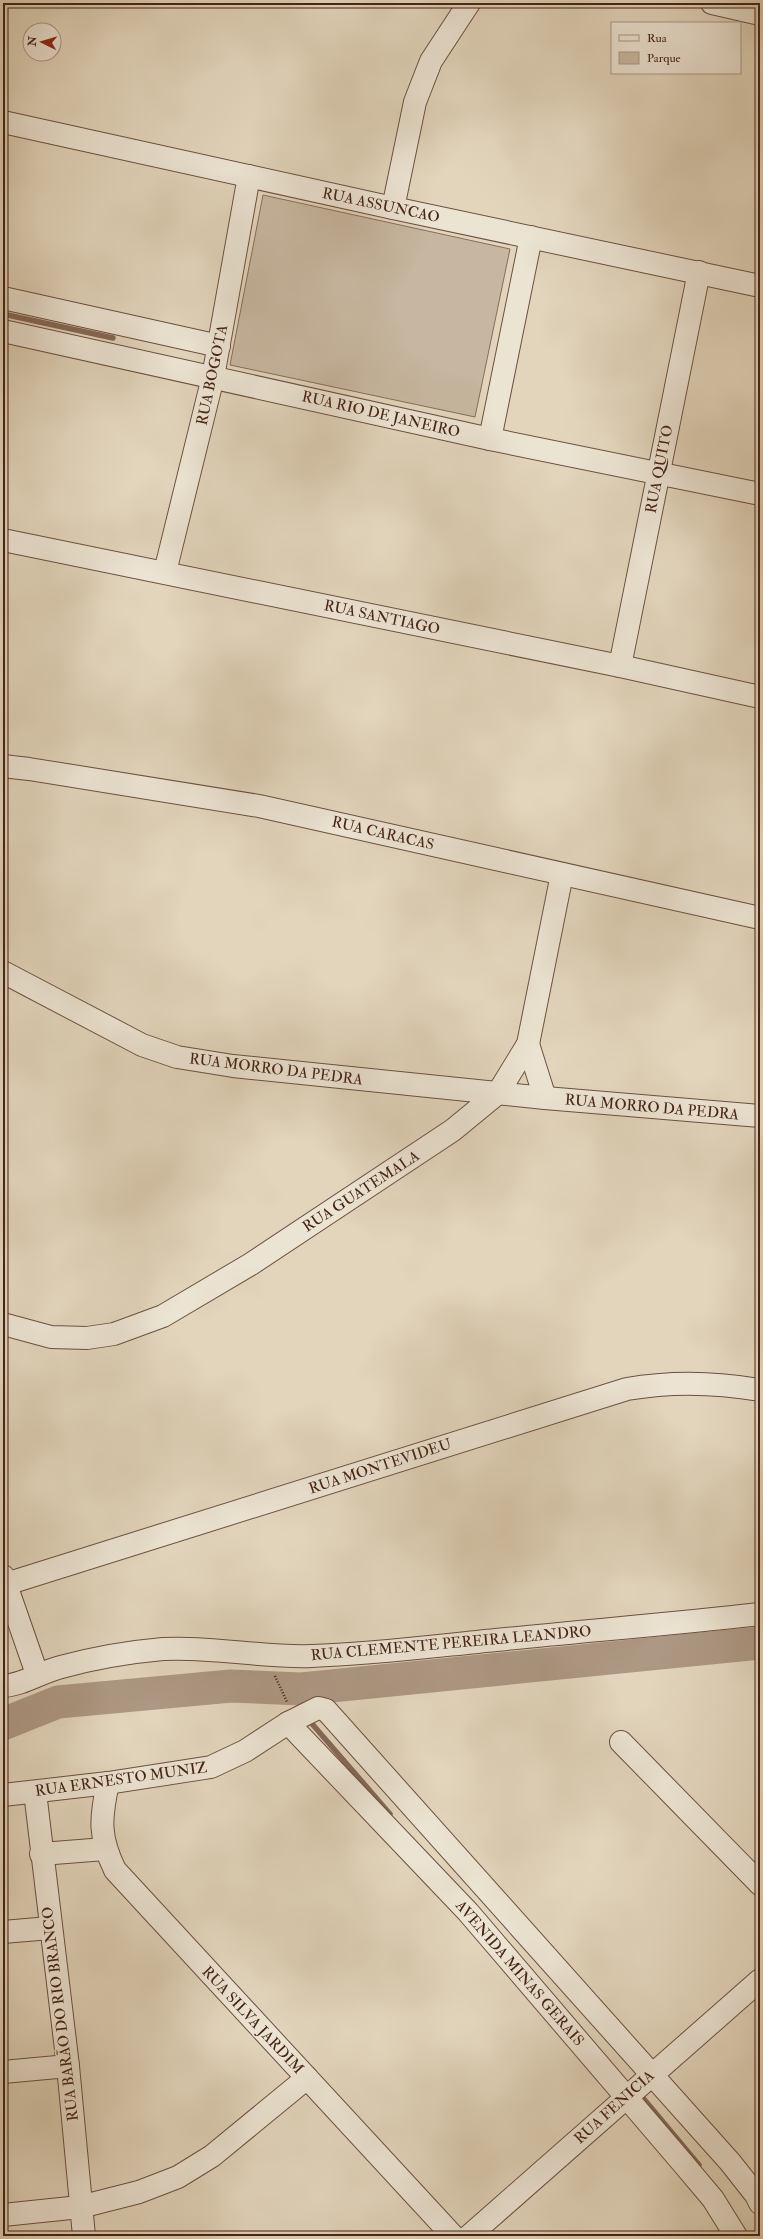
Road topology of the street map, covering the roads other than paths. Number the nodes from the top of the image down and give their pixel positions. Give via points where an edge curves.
1 (469, 3) edge
2 (712, 3) edge
3 (760, 14) edge
4 (3, 122) edge
5 (249, 176) junction
6 (393, 208) junction
7 (531, 237) junction
8 (699, 272) junction
9 (760, 286) edge
10 (3, 298) edge
11 (3, 331) edge
12 (219, 346) junction
13 (213, 377) junction
14 (490, 438) junction
15 (659, 472) junction
16 (760, 494) edge
17 (3, 540) edge
18 (165, 572) junction
19 (620, 666) junction
20 (760, 697) edge
21 (3, 766) edge
22 (562, 874) junction
23 (760, 918) edge
24 (3, 972) edge
25 (528, 1044) junction
26 (498, 1093) junction
27 (545, 1098) junction
28 (760, 1116) edge
29 (3, 1324) edge
30 (760, 1390) edge
31 (5, 1580) edge
32 (760, 1614) edge
33 (36, 1674) junction
34 (3, 1686) edge
35 (318, 1708) joint
36 (292, 1715) junction
37 (621, 1742) dead end
38 (108, 1783) junction
39 (35, 1792) junction
40 (3, 1796) edge
41 (105, 1849) junction
42 (42, 1854) junction
43 (760, 1884) edge
44 (50, 1928) junction
45 (3, 1932) edge
46 (760, 1980) edge
47 (68, 2066) junction
48 (3, 2072) edge
49 (307, 2078) junction
50 (640, 2085) junction
51 (760, 2203) edge
52 (80, 2207) junction
53 (3, 2215) edge
54 (84, 2236) edge
55 (453, 2236) edge
56 (469, 2236) edge
57 (736, 2236) edge

1 - 6 street via 431,61 415,102
2 - 3 street
4 - 5 street, RUA ASSUNCAO
5 - 6 street, RUA ASSUNCAO
5 - 12 street, RUA BOGOTA
6 - 7 street, RUA ASSUNCAO
7 - 8 street, RUA ASSUNCAO
7 - 14 street
8 - 9 street, RUA ASSUNCAO
8 - 15 street, RUA QUITO
10 - 12 street
11 - 13 street, RUA RIO DE JANEIRO
12 - 13 street, RUA BOGOTA
13 - 14 street, RUA RIO DE JANEIRO
13 - 18 street, RUA BOGOTA
14 - 15 street, RUA RIO DE JANEIRO
15 - 16 street, RUA RIO DE JANEIRO
15 - 19 street, RUA QUITO
17 - 18 street, RUA SANTIAGO
18 - 19 street, RUA SANTIAGO
19 - 20 street, RUA SANTIAGO
21 - 22 street, RUA CARACAS via 29,768 259,806
22 - 23 street, RUA CARACAS
22 - 25 street, RUA GUATEMALA
24 - 26 street, RUA MORRO DA PEDRA via 142,1045 177,1057 233,1066
25 - 26 street, RUA GUATEMALA
25 - 27 street, RUA MORRO DA PEDRA
26 - 27 street, RUA MORRO DA PEDRA
26 - 29 street, RUA GUATEMALA via 453,1130 363,1190 251,1264 163,1316 114,1334 87,1338 51,1337
27 - 28 street, RUA MORRO DA PEDRA
30 - 31 street, RUA MONTEVIDEU via 692,1382 626,1389
31 - 33 street
32 - 33 street, RUA CLEMENTE PEREIRA LEANDRO via 387,1652 311,1657 192,1648 162,1650 116,1655
33 - 34 street, RUA CLEMENTE PEREIRA LEANDRO via 12,1686
35 - 36 street, RUA ERNESTO MUNIZ
35 - 50 street, AVENIDA MINAS GERAIS via 326,1710
36 - 38 street, RUA ERNESTO MUNIZ via 245,1751 211,1767
36 - 50 street, AVENIDA MINAS GERAIS via 468,1912
37 - 43 street
38 - 39 street, RUA ERNESTO MUNIZ
38 - 41 street, RUA SILVA JARDIM via 104,1805
39 - 40 street, RUA ERNESTO MUNIZ
39 - 42 street, RUA BARÃO DO RIO BRANCO
41 - 42 street
41 - 49 street, RUA SILVA JARDIM via 115,1870
42 - 44 street, RUA BARÃO DO RIO BRANCO
44 - 45 street
44 - 47 street, RUA BARÃO DO RIO BRANCO
46 - 50 street, RUA FENICIA
47 - 48 street
47 - 52 street, RUA BARÃO DO RIO BRANCO
49 - 52 street via 212,2156 178,2177 139,2192
49 - 55 street, RUA SILVA JARDIM
50 - 51 street, AVENIDA MINAS GERAIS via 730,2162 756,2194
50 - 56 street, RUA FENICIA
50 - 57 street, AVENIDA MINAS GERAIS
52 - 53 street
52 - 54 street, RUA BARÃO DO RIO BRANCO

